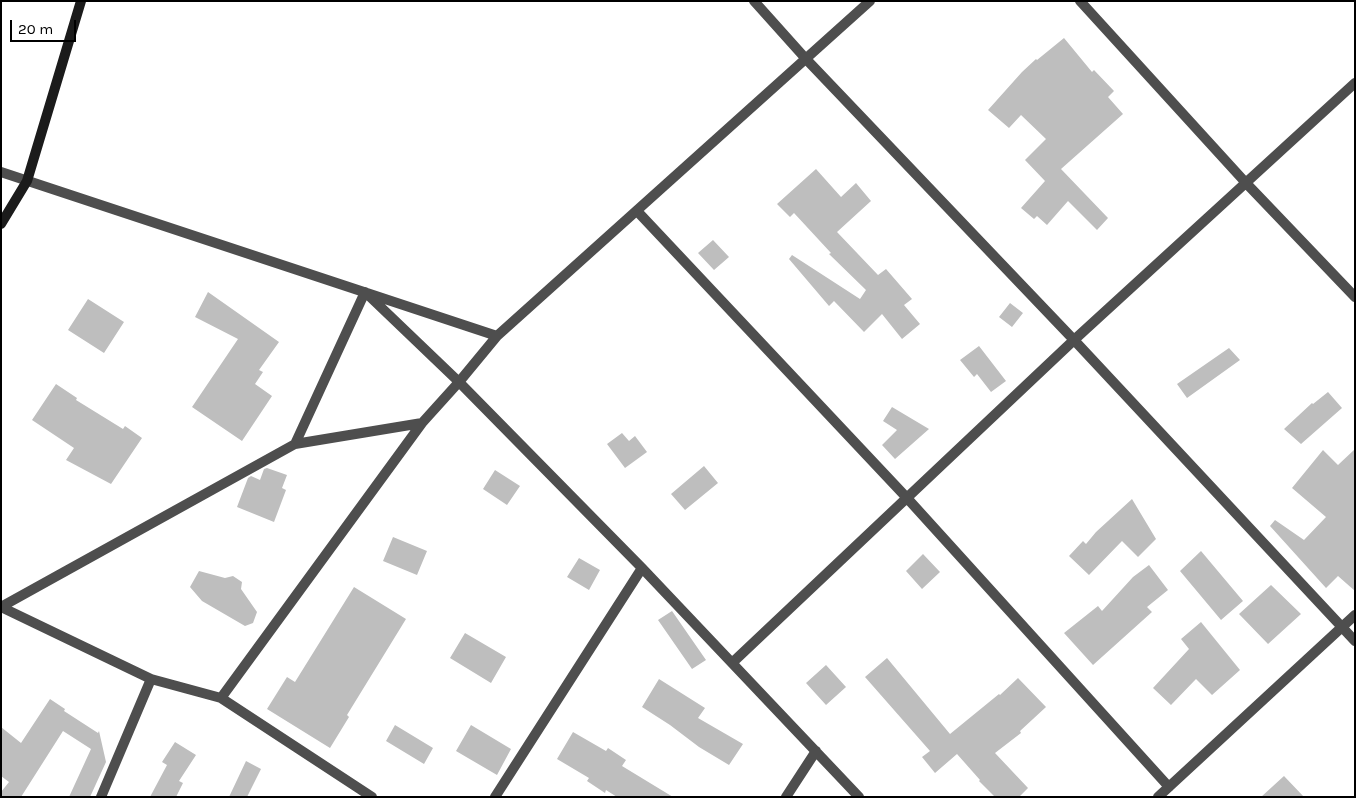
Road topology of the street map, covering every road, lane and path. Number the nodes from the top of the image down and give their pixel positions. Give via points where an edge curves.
1 (81, 1) edge
2 (754, 1) edge
3 (870, 1) edge
4 (1080, 1) edge
5 (806, 59) junction
6 (1355, 83) edge
7 (1, 172) edge
8 (27, 181) junction
9 (1246, 183) junction
10 (637, 211) junction
11 (1, 224) edge
12 (364, 292) junction
13 (1355, 297) edge
14 (497, 336) junction
15 (1074, 340) junction
16 (458, 382) junction
17 (422, 423) junction
18 (295, 444) junction
19 (907, 498) junction
20 (642, 568) junction
21 (1, 607) edge
22 (1355, 615) edge
23 (1342, 627) junction
24 (1355, 641) edge
25 (732, 663) junction
26 (150, 679) junction
27 (221, 698) junction
28 (816, 751) junction
29 (1169, 787) junction
30 (101, 797) edge
31 (372, 797) edge
32 (495, 797) edge
33 (786, 797) edge
34 (859, 797) edge
35 (1158, 797) edge

1 - 8 main road
2 - 5 street
3 - 5 street
4 - 9 street
5 - 10 street
5 - 15 street
6 - 9 street
7 - 8 street
8 - 11 main road
8 - 12 street
9 - 13 street
9 - 15 street
10 - 14 street
10 - 19 street
12 - 14 street
12 - 16 street
12 - 18 street
14 - 16 street
15 - 19 street
15 - 23 street
16 - 17 street
16 - 20 street
17 - 18 street
17 - 27 street
18 - 21 street
19 - 25 street
19 - 29 street
20 - 25 street
20 - 32 street
21 - 26 street
22 - 23 street
23 - 24 street
23 - 29 street
25 - 28 street
26 - 27 street
26 - 30 street
27 - 31 street
28 - 33 street
28 - 34 street
29 - 35 street

